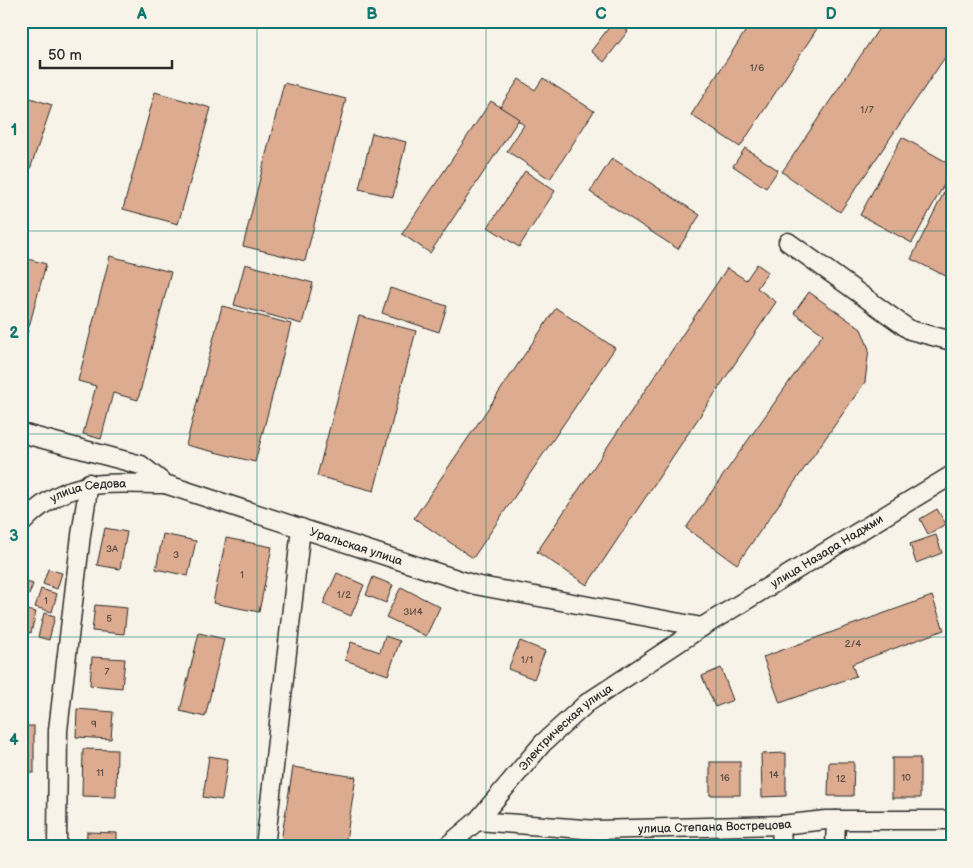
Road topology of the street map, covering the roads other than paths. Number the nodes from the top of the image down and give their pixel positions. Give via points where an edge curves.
1 (788, 242) dead end
2 (952, 341) edge
3 (21, 433) edge
4 (952, 475) edge
5 (89, 484) junction
6 (165, 484) junction
7 (21, 524) edge
8 (301, 528) junction
9 (702, 627) junction
10 (836, 820) junction
11 (952, 820) edge
12 (477, 821) junction
13 (781, 825) junction
14 (597, 838) edge
15 (56, 847) edge
16 (265, 847) edge
17 (446, 847) edge
18 (782, 847) edge
19 (835, 847) edge

1 - 2 street via 910,330
3 - 6 street, Уральская улица via 141,465
4 - 9 street, улица Назара Наджми
5 - 6 street, улица Седова
5 - 7 street, улица Седова via 37,507
5 - 15 street via 58,730
6 - 8 street, Уральская улица
8 - 9 street, Уральская улица via 475,585
8 - 16 street
9 - 12 street, Электрическая улица via 587,703 543,743
10 - 11 street, улица Степана Вострецова
10 - 13 street, улица Степана Вострецова
10 - 19 street
12 - 14 street, улица Степана Вострецова
12 - 17 street, Электрическая улица
13 - 14 street, улица Степана Вострецова
13 - 18 street

